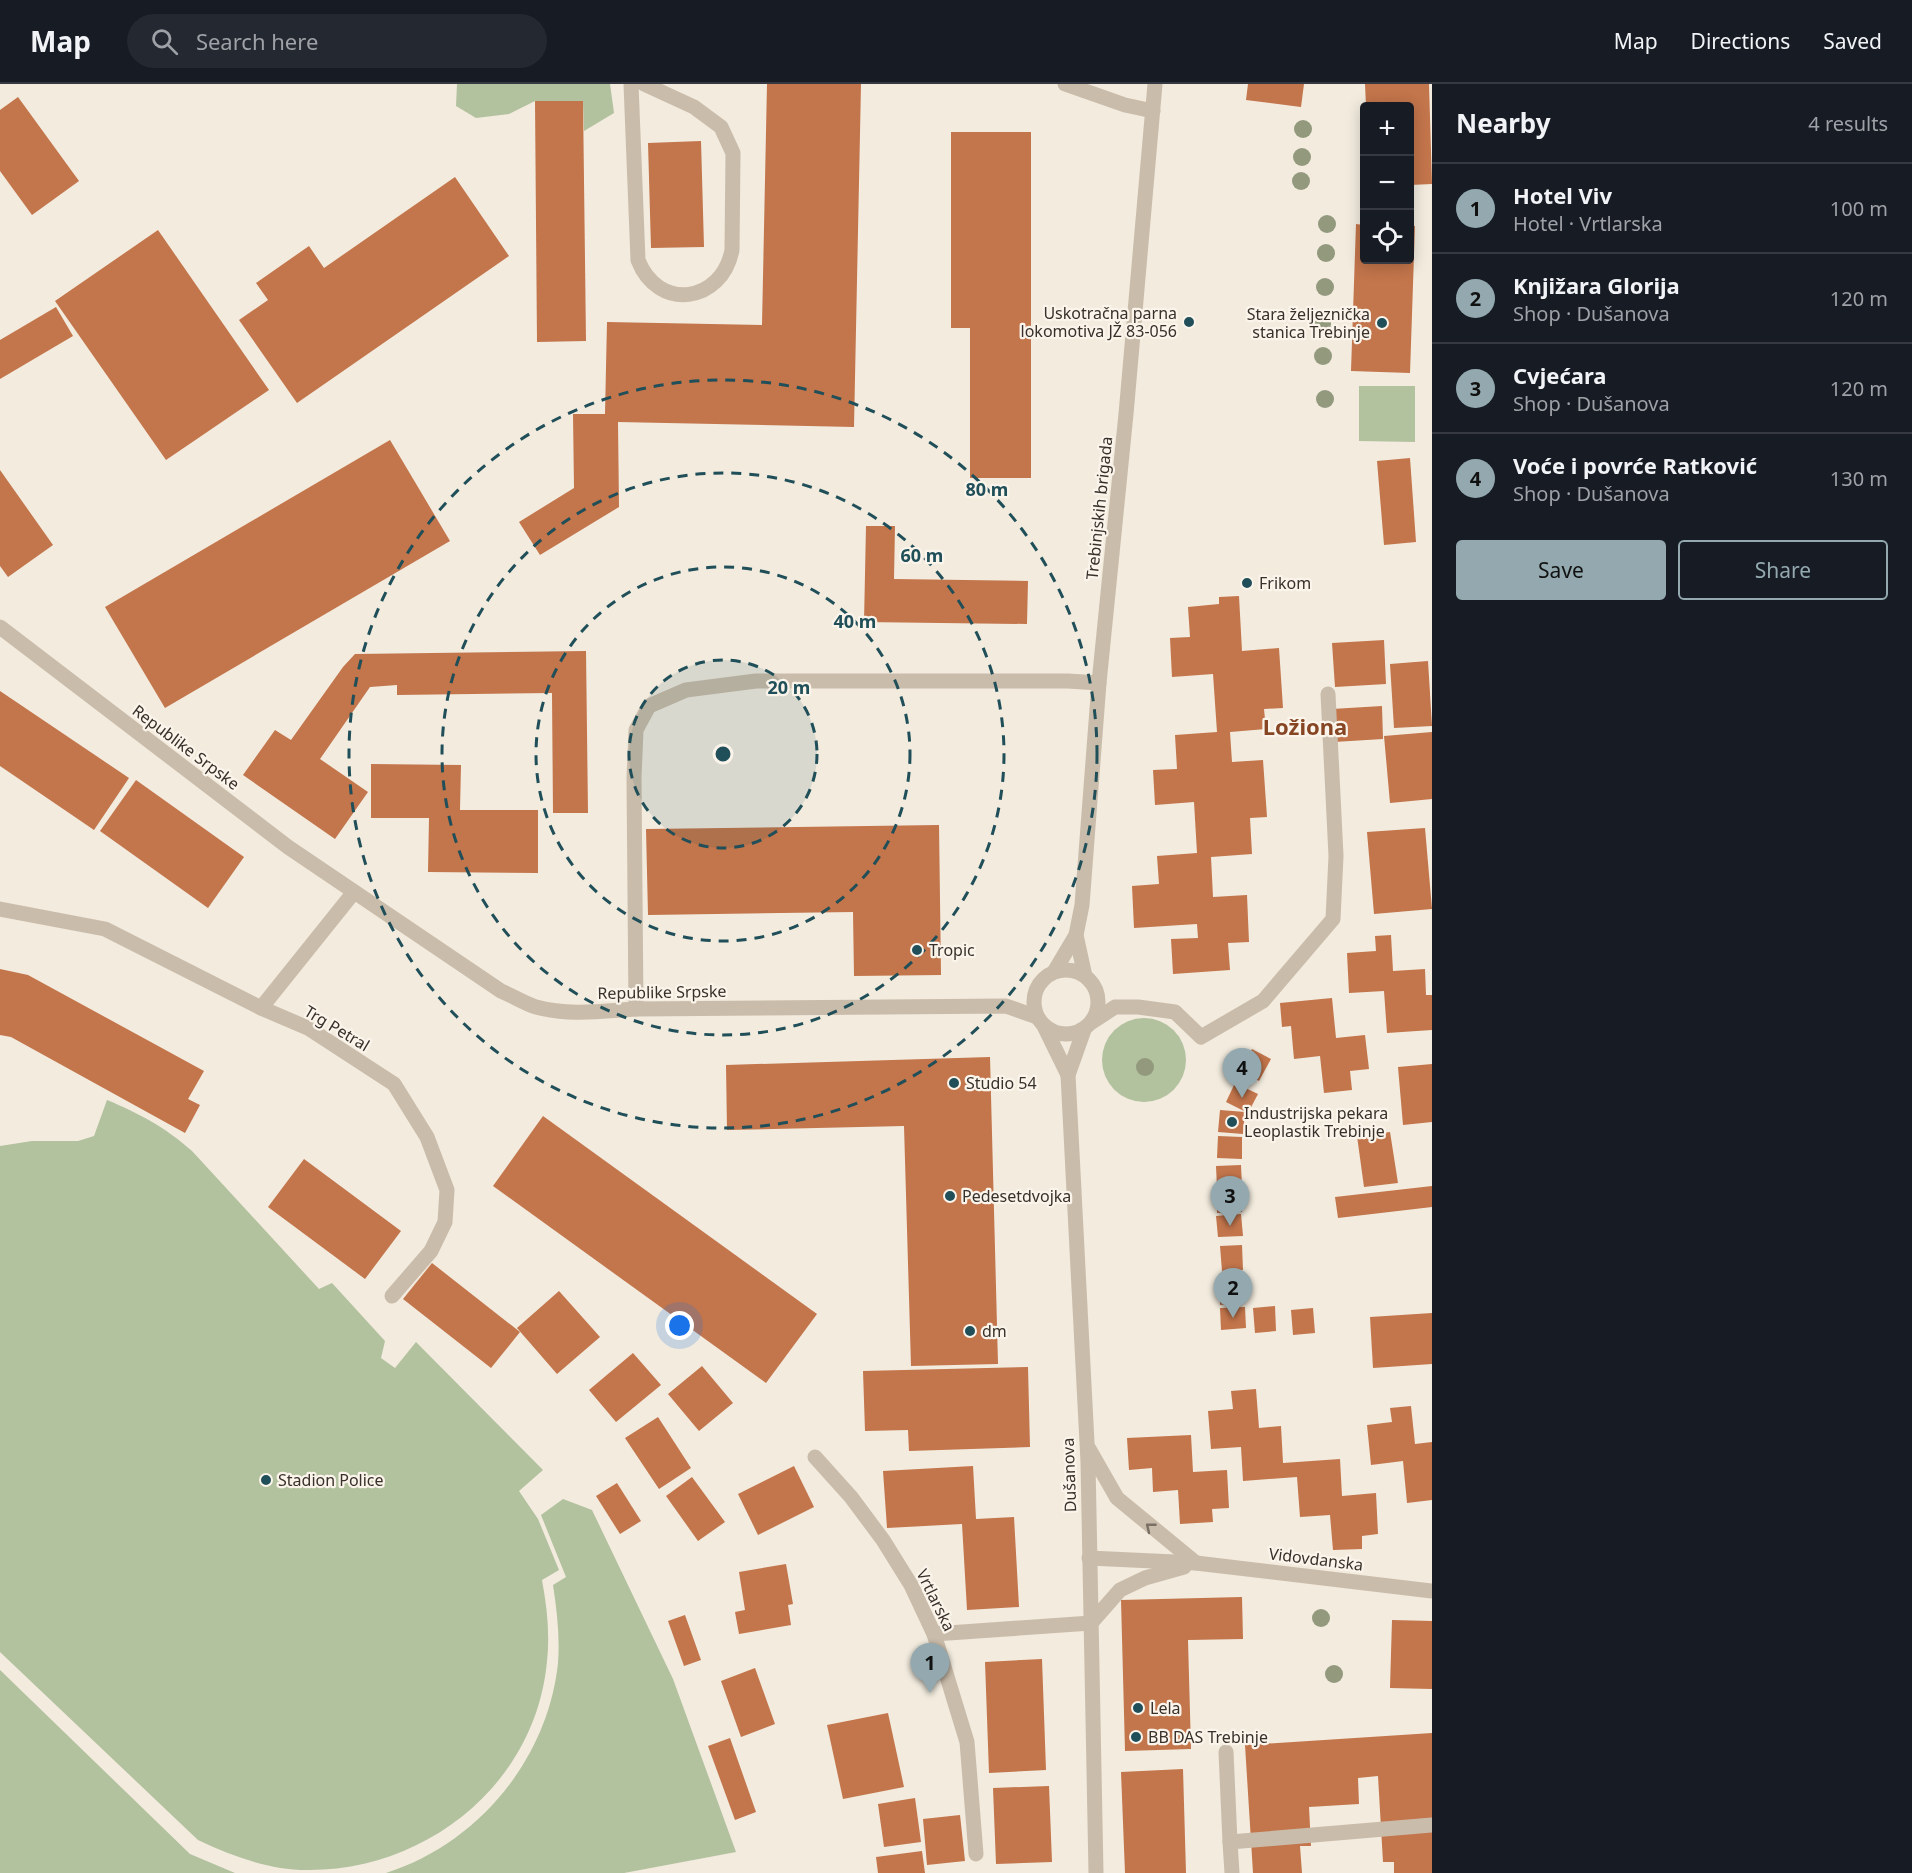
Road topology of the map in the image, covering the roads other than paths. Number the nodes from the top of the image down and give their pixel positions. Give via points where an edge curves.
1 (631, 84) edge
2 (644, 84) edge
3 (1065, 84) edge
4 (1155, 84) edge
5 (1153, 111) junction
6 (0, 627) edge
7 (1100, 683) junction
8 (1328, 694) dead end
9 (354, 892) junction
10 (0, 909) edge
11 (1076, 935) junction
12 (1054, 972) junction
13 (1085, 976) junction
14 (1097, 992) junction
15 (1034, 996) junction
16 (1006, 1006) junction
17 (1115, 1007) junction
18 (261, 1008) junction
19 (636, 1009) junction
20 (1041, 1021) junction
21 (1088, 1026) junction
22 (1068, 1075) junction
23 (392, 1296) dead end
24 (1086, 1444) junction
25 (815, 1457) dead end
26 (1089, 1558) junction
27 (1196, 1563) junction
28 (1432, 1591) edge
29 (1090, 1623) junction
30 (934, 1634) junction
31 (1226, 1752) dead end
32 (1432, 1825) edge
33 (1230, 1842) junction
34 (976, 1854) dead end
35 (1096, 1873) edge
36 (1232, 1873) edge

1 - 2 street via 638,260 654,285 690,295 710,288 730,261 733,153 722,127 694,107
3 - 5 street
4 - 5 street, Trebinjskih brigada
5 - 7 street, Trebinjskih brigada
6 - 9 street, Republike Srpske via 288,847
7 - 11 street, Trebinjskih brigada via 1082,905
7 - 19 street via 756,681 686,690 649,706 636,730 634,766
8 - 17 street via 1336,856 1333,919 1263,1001 1201,1037 1175,1012
9 - 18 street
9 - 19 street, Republike Srpske via 501,991 534,1006 558,1012
10 - 18 street, Trg Petral via 105,930
11 - 12 street
11 - 13 street
12 - 13 street via 1075,970
12 - 15 street via 1045,977
13 - 14 street
14 - 17 street
14 - 21 street via 1097,1013
15 - 16 street
15 - 20 street
16 - 19 street, Republike Srpske
16 - 20 street
17 - 21 street
18 - 23 street, Trg Petral via 308,1028 394,1084 428,1137 447,1190 445,1222 431,1251
20 - 21 street via 1053,1032 1063,1034
20 - 22 street
21 - 22 street
22 - 24 street, Dušanova
24 - 26 street, Dušanova
27 -> 24 street via 1117,1498
25 - 30 street, Vrtlarska via 883,1540 911,1585
26 - 27 street, Vidovdanska
26 - 29 street, Dušanova
27 - 28 street, Vidovdanska
27 - 29 street, Vidovdanska via 1120,1590
29 - 30 street
29 - 35 street, Dušanova
30 - 34 street, Vrtlarska via 966,1742
31 - 33 street
32 - 33 street
33 - 36 street

